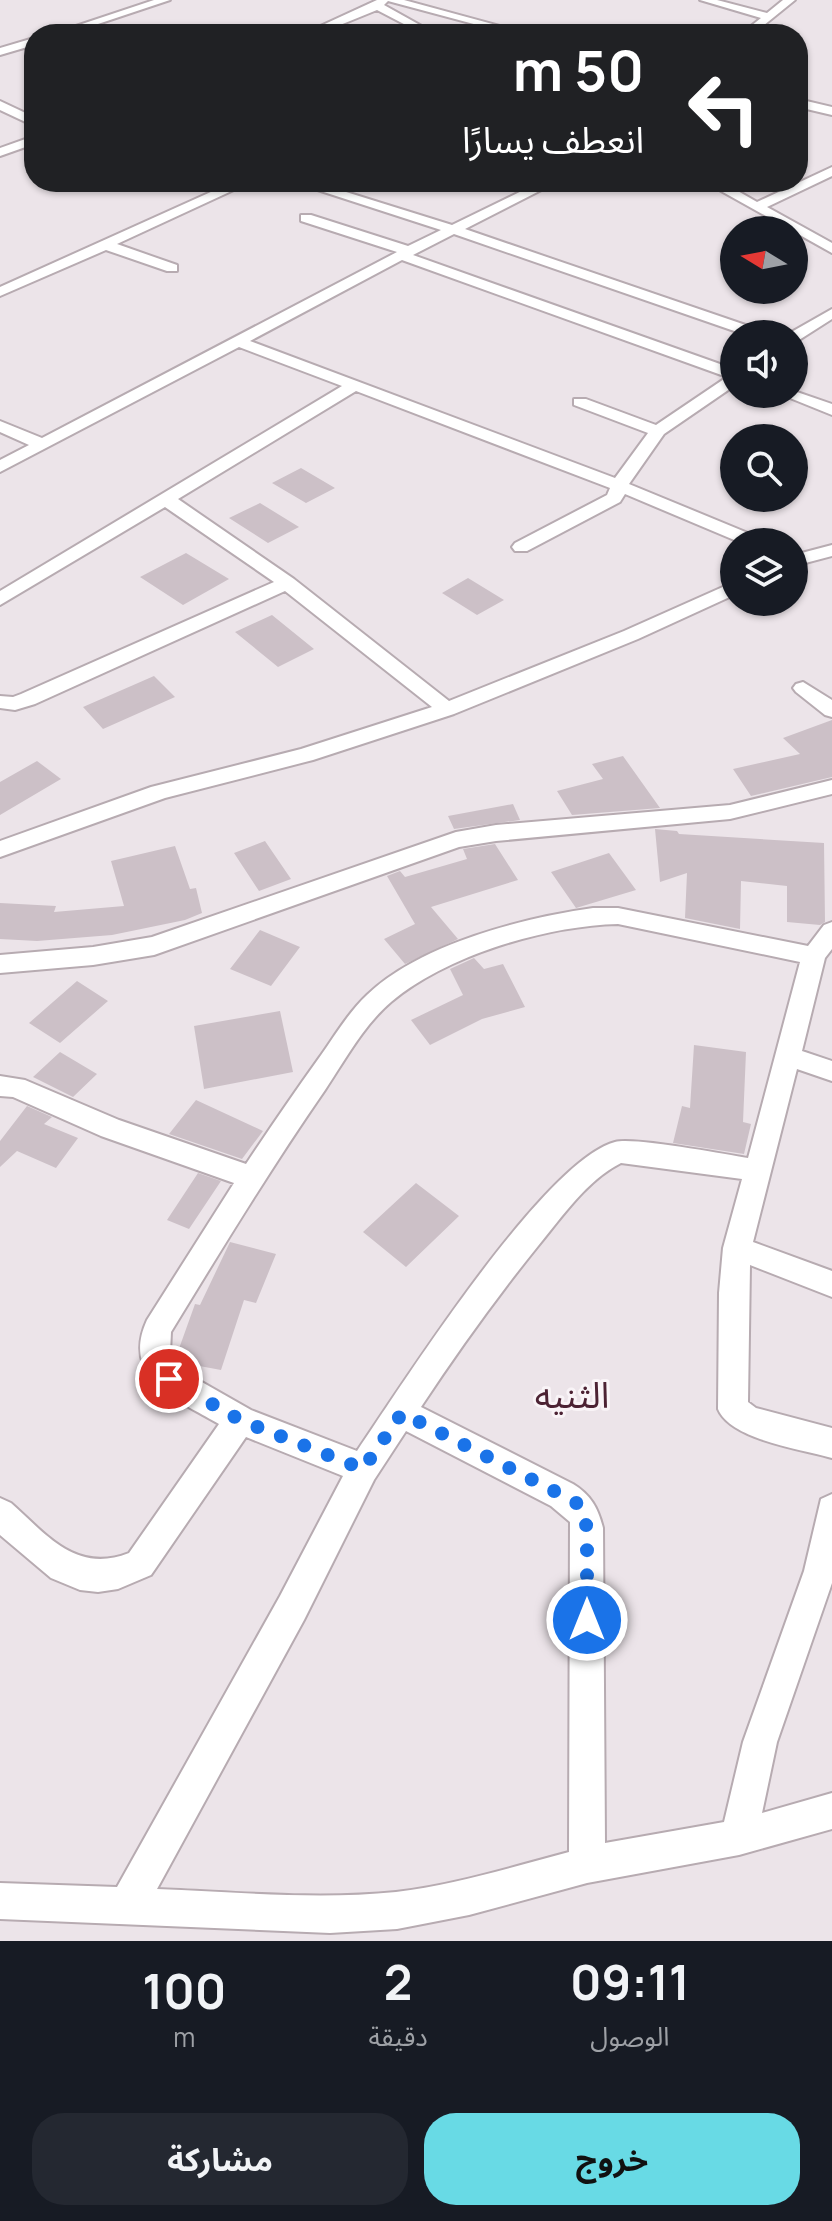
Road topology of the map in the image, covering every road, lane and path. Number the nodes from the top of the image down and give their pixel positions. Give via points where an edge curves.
1 (165, 0) edge
2 (346, 0) edge
3 (392, 0) edge
4 (705, 0) edge
5 (790, 0) edge
6 (380, 3) edge
7 (365, 5) edge
8 (767, 16) junction
9 (89, 24) edge
10 (328, 24) edge
11 (395, 24) edge
12 (415, 24) edge
13 (485, 24) edge
14 (758, 24) edge
15 (24, 44) edge
16 (0, 52) edge
17 (0, 105) edge
18 (808, 105) edge
19 (832, 111) edge
20 (24, 117) edge
21 (24, 144) edge
22 (0, 152) edge
23 (832, 171) edge
24 (808, 182) edge
25 (222, 192) edge
26 (332, 192) edge
27 (529, 192) edge
28 (718, 192) edge
29 (723, 192) edge
30 (788, 192) edge
31 (756, 207) junction
32 (755, 216) edge
33 (306, 218) dead end
34 (451, 229) junction
35 (106, 245) junction
36 (808, 248) edge
37 (832, 249) edge
38 (405, 253) junction
39 (832, 263) edge
40 (172, 268) dead end
41 (0, 292) edge
42 (832, 313) edge
43 (720, 322) edge
44 (808, 328) edge
45 (240, 342) junction
46 (720, 371) edge
47 (355, 385) junction
48 (720, 387) edge
49 (808, 401) edge
50 (580, 402) dead end
51 (832, 410) edge
52 (0, 426) edge
53 (658, 431) junction
54 (43, 445) junction
55 (0, 467) edge
56 (618, 485) junction
57 (167, 500) junction
58 (721, 528) edge
59 (521, 547) dead end
60 (832, 550) edge
61 (808, 556) edge
62 (287, 583) junction
63 (720, 594) edge
64 (0, 599) edge
65 (803, 688) dead end
66 (0, 702) edge
67 (447, 709) junction
68 (832, 710) edge
69 (832, 787) edge
70 (0, 849) edge
71 (832, 931) edge
72 (814, 956) junction
73 (0, 964) edge
74 (788, 1056) junction
75 (832, 1071) edge
76 (0, 1086) edge
77 (757, 1170) junction
78 (250, 1177) junction
79 (737, 1248) junction
80 (832, 1284) edge
81 (402, 1413) junction
82 (240, 1420) junction
83 (832, 1443) edge
84 (363, 1469) junction
85 (832, 1510) edge
86 (0, 1514) edge
87 (832, 1811) edge
88 (739, 1837) junction
89 (587, 1865) junction
90 (0, 1901) edge
91 (127, 1906) junction

1 - 9 street
2 - 7 street
3 - 13 street
4 - 8 street
5 - 8 street
6 - 7 street
6 - 12 street
7 - 10 street
7 - 11 street
8 - 14 street
15 - 16 street
17 - 20 street
18 - 19 street
21 - 22 street
23 - 24 street
25 - 35 street
26 - 34 street
27 - 34 street
28 - 32 street
29 - 31 street
30 - 31 street
31 - 37 street
33 - 38 street
34 - 38 street
34 - 43 street via 606,288
35 - 40 street
35 - 41 street
36 - 39 street
38 - 45 street
38 - 46 street via 573,310
42 - 44 street
45 - 47 street
45 - 54 street
47 - 56 street
47 - 57 street
48 - 53 street
49 - 51 street
50 - 53 street
52 - 54 street
53 - 56 street
54 - 55 street
56 - 58 street
56 - 59 street via 614,498 599,508
57 - 62 street
57 - 64 street
60 - 61 street
62 - 66 street via 28,699
62 - 67 street
63 - 67 street
65 - 68 street
67 - 70 street via 306,755 159,792
69 - 73 street via 730,812 456,840 154,946
71 - 72 street
72 - 74 street
72 - 78 street via 606,915 572,918 468,950 381,996
74 - 75 street
74 - 77 street
76 - 78 street via 16,1087 110,1128
77 - 79 street
77 - 81 street via 634,1152 619,1152 595,1164 466,1314
78 - 82 street via 154,1341 159,1368 169,1379
79 - 80 street
79 - 83 street via 733,1409 748,1420
81 - 84 street
81 - 89 street via 580,1505 587,1528
82 - 84 street
82 - 86 street via 140,1564 124,1573 80,1576 60,1568
84 - 91 street
85 - 88 street via 820,1571 760,1742
87 - 88 street
88 - 89 street
89 - 91 street via 397,1910 330,1914
90 - 91 street

